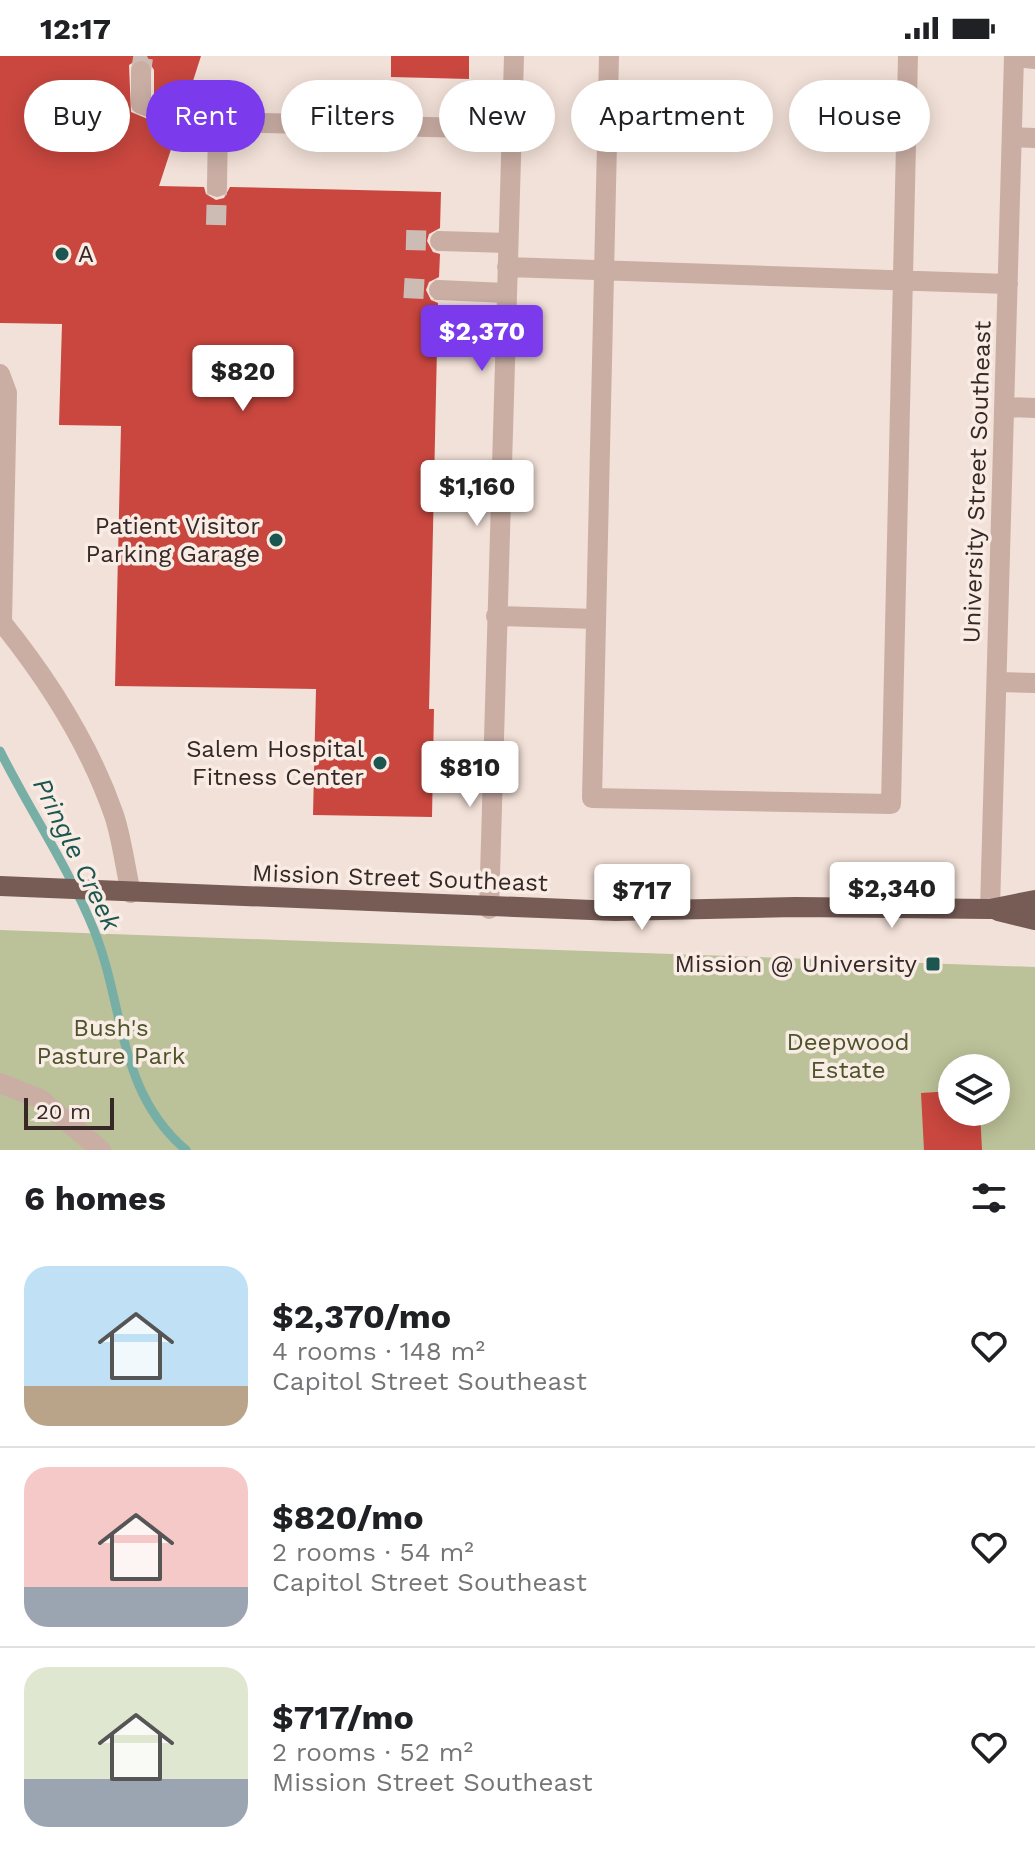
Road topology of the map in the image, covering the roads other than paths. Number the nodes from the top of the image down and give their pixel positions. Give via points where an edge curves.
1 (514, 56) edge
2 (609, 56) edge
3 (908, 56) edge
4 (1021, 57) edge
5 (141, 71) tunnel mouth
6 (513, 80) edge
7 (146, 106) edge
8 (265, 123) edge
9 (439, 127) edge
10 (1012, 137) junction
11 (1035, 138) edge
12 (218, 152) edge
13 (510, 152) edge
14 (217, 187) tunnel mouth
15 (440, 241) tunnel mouth
16 (508, 243) junction
17 (507, 267) junction
18 (604, 269) junction
19 (903, 280) junction
20 (1008, 284) junction
21 (439, 290) tunnel mouth
22 (506, 293) junction
23 (0, 374) edge
24 (1006, 407) junction
25 (1035, 408) edge
26 (496, 616) junction
27 (596, 619) junction
28 (1, 621) edge
29 (997, 682) junction
30 (1035, 683) edge
31 (0, 886) edge
32 (131, 893) junction
33 (1035, 900) edge
34 (489, 909) junction
35 (990, 909) junction
36 (1035, 920) edge
37 (0, 1083) edge
38 (101, 1150) edge

1 - 6 street
2 - 18 street
3 - 19 street
4 - 10 street, University Street Southeast
5 - 7 street via 141,104
8 - 9 street
10 - 11 street
10 - 20 street, University Street Southeast
12 - 14 street
13 - 16 street
15 - 16 street
16 - 17 street
17 - 18 street
17 - 22 street
18 - 19 street
18 - 27 street
19 - 20 street
19 - 27 street via 891,804 592,798
20 - 24 street, University Street Southeast
21 - 22 street
22 - 26 street
23 - 28 street via 7,393
24 - 25 street
24 - 29 street, University Street Southeast
26 - 27 street
26 - 34 street
28 - 32 street via 40,669 81,741 114,815
29 - 30 street
29 - 35 street, University Street Southeast
31 - 32 main road, Mission Street Southeast
32 - 34 main road, Mission Street Southeast
33 - 35 main road, Mission Street Southeast
34 - 35 main road, Mission Street Southeast
35 - 36 main road, Mission Street Southeast
37 - 38 street via 40,1099

